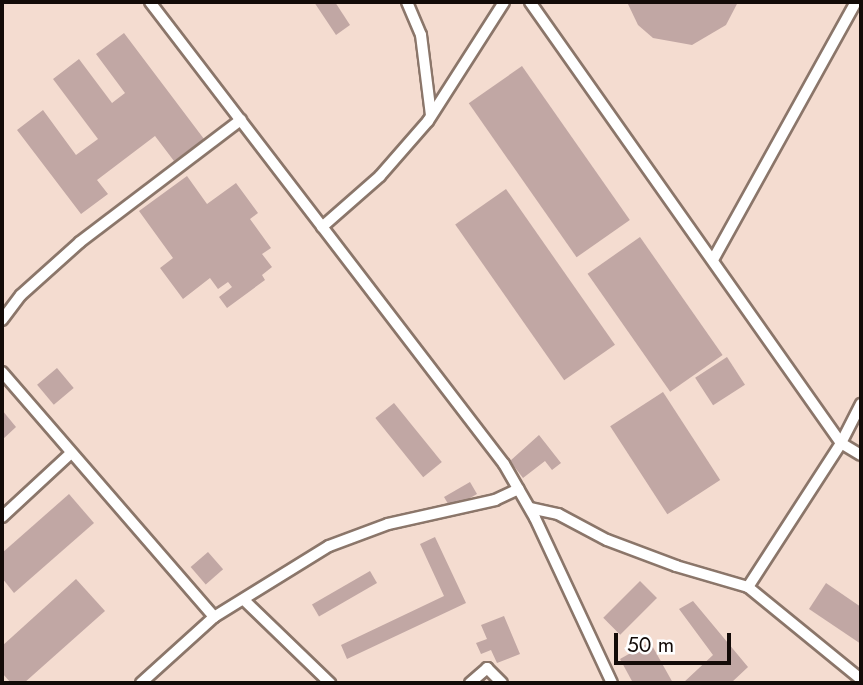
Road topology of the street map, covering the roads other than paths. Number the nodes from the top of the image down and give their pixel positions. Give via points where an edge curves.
1 (150, 2) edge
2 (407, 2) edge
3 (504, 2) edge
4 (530, 2) edge
5 (856, 2) edge
6 (431, 115) junction
7 (242, 120) junction
8 (322, 227) junction
9 (714, 258) junction
10 (2, 320) edge
11 (2, 372) edge
12 (861, 404) edge
13 (841, 443) junction
14 (71, 453) junction
15 (861, 456) edge
16 (519, 489) junction
17 (530, 508) junction
18 (2, 517) edge
19 (748, 587) junction
20 (244, 600) junction
21 (214, 617) junction
22 (861, 679) edge
23 (141, 683) edge
24 (330, 683) edge
25 (470, 683) edge
26 (502, 683) edge
27 (612, 683) edge

1 - 7 lane
2 - 6 lane via 421,34
3 - 6 lane
4 - 9 lane
5 - 9 lane
6 - 8 lane via 380,176
7 - 8 lane
7 - 10 lane via 80,242 21,295
8 - 16 lane
9 - 13 lane
11 - 14 lane
12 - 13 lane
13 - 15 lane
13 - 19 lane
14 - 18 lane
14 - 21 lane
16 - 17 lane
16 - 20 lane via 495,500 388,524 329,546
17 - 19 lane via 558,514 607,540 676,566
17 - 27 lane
19 - 22 lane
20 - 21 lane
20 - 24 lane
21 - 23 lane
25 - 26 lane via 487,668

